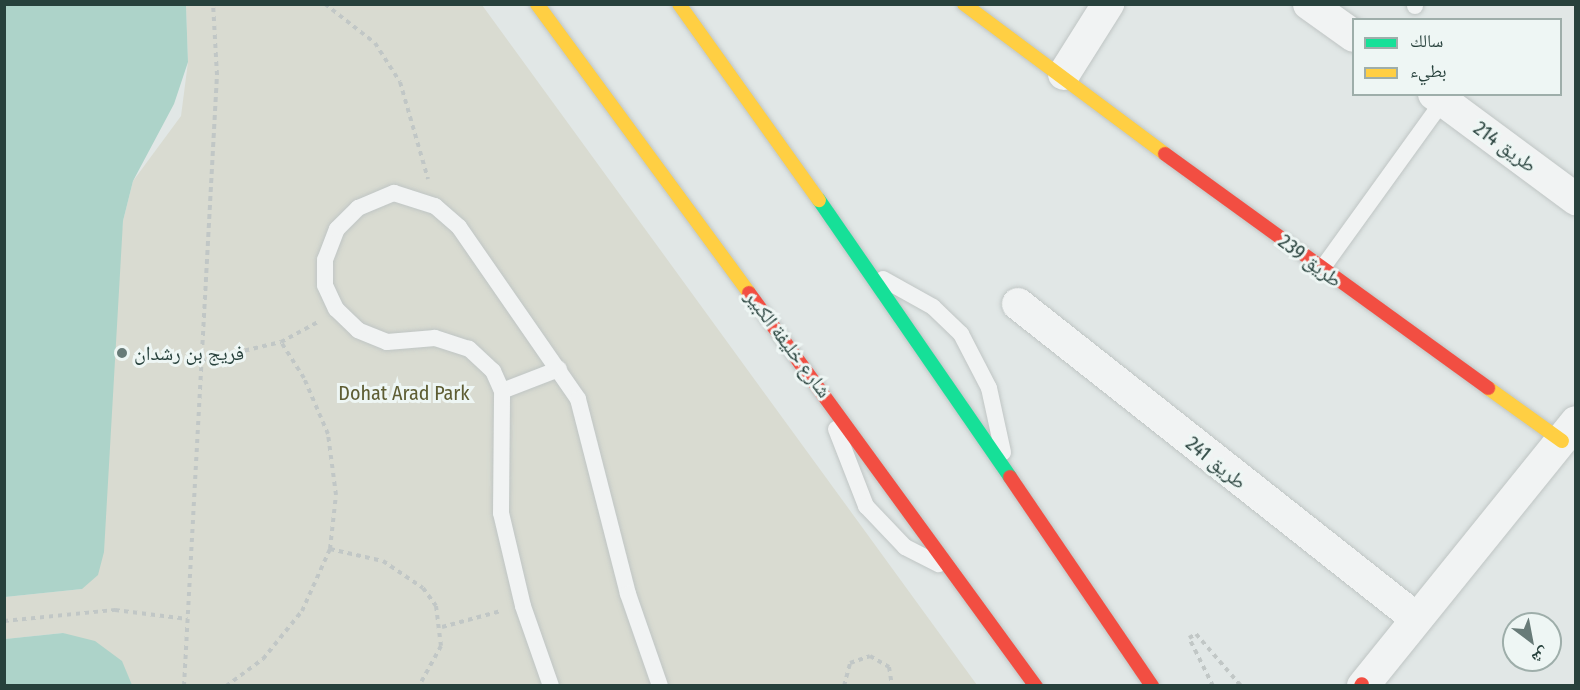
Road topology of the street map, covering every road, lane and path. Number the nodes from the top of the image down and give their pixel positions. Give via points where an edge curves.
1 (213, 4) edge
2 (326, 4) edge
3 (537, 4) edge
4 (679, 4) edge
5 (964, 4) edge
6 (1108, 4) edge
7 (1315, 6) edge
8 (1352, 35) edge
9 (1064, 74) junction
10 (1438, 98) edge
11 (1575, 199) edge
12 (435, 206) junction
13 (1321, 270) junction
14 (871, 273) junction
15 (1018, 304) dead end
16 (336, 309) junction
17 (281, 342) junction
18 (201, 361) junction
19 (560, 369) junction
20 (502, 391) junction
21 (826, 394) junction
22 (1569, 431) edge
23 (1008, 474) junction
24 (330, 549) junction
25 (959, 575) junction
26 (522, 606) junction
27 (187, 619) junction
28 (1417, 619) junction
29 (4, 621) edge
30 (442, 627) junction
31 (1362, 685) edge
32 (184, 686) edge
33 (226, 686) edge
34 (419, 686) edge
35 (551, 686) edge
36 (660, 686) edge
37 (844, 686) edge
38 (892, 686) edge
39 (1036, 686) edge
40 (1152, 686) edge
41 (1213, 686) edge
42 (1241, 686) edge

1 - 18 path via 217,75
2 - 12 path via 375,43 400,82
3 - 21 main road, شارع خليفة الكبير
4 - 14 main road
5 - 9 main road, طريق 239
6 - 9 street
7 - 8 street
9 - 13 main road, طريق 239
10 - 11 street, طريق 214
10 - 13 lane
12 - 16 lane via 394,193 358,208 337,229 325,260 325,285
12 - 19 lane via 459,227
13 - 22 main road, طريق 239
14 - 23 main road
14 - 23 lane via 933,307 967,343 989,388
15 - 28 street, طريق 241
16 - 17 path
16 - 20 lane via 358,330 387,342 435,338 470,349 493,371
17 - 18 path
17 - 24 path via 304,378 328,434 336,495
18 - 27 path
19 - 20 lane
19 - 36 lane via 578,399 628,594
20 - 26 lane via 501,513
21 - 25 main road, شارع خليفة الكبير
21 - 25 lane via 866,506 905,547
22 - 28 street
23 - 40 main road
24 - 30 path via 383,561 406,574 436,606
24 - 33 path via 302,611 263,659
25 - 39 main road, شارع خليفة الكبير
26 - 30 path
26 - 35 lane
27 - 29 path via 115,610
27 - 32 path
28 - 31 street
30 - 34 path via 436,664
37 - 38 path via 850,663 870,656 890,667
41 - 42 path via 1189,638 1196,633

